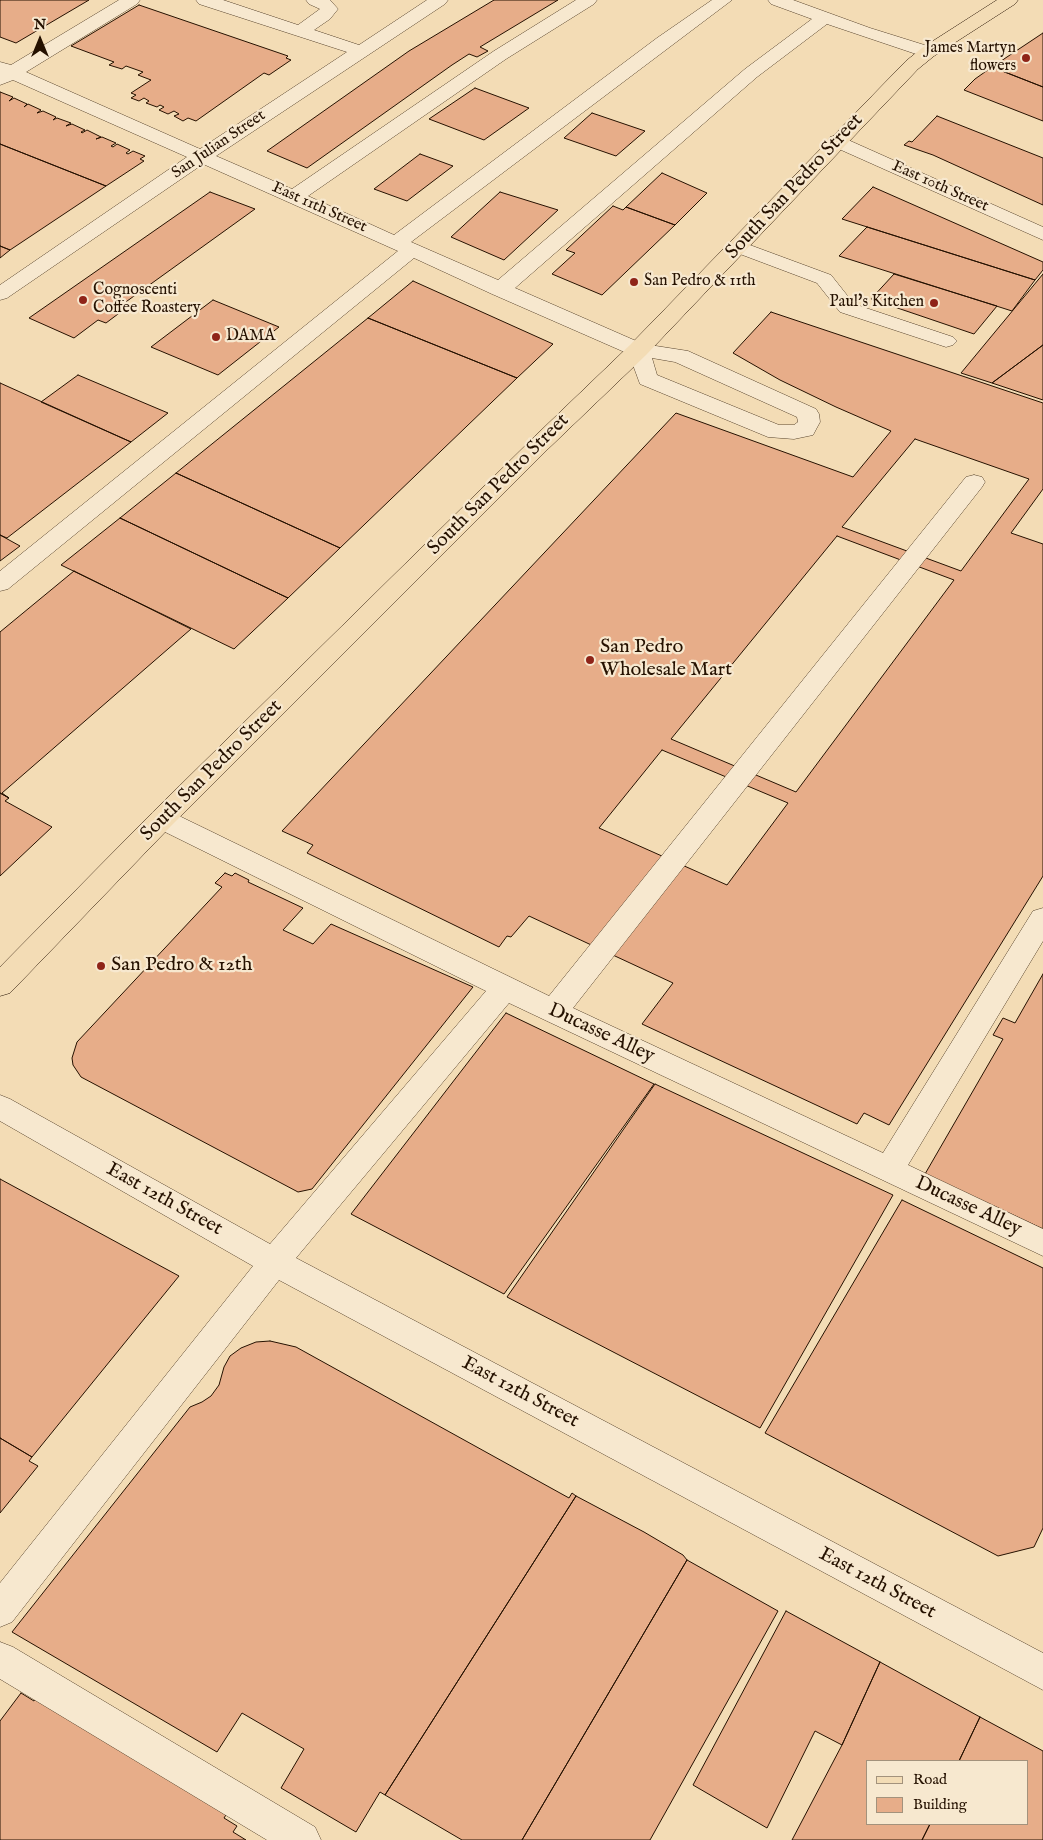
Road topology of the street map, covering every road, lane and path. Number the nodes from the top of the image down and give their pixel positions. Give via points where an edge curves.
1 (132, 0) edge
2 (205, 0) edge
3 (315, 0) edge
4 (440, 0) edge
5 (588, 0) edge
6 (723, 0) edge
7 (777, 0) edge
8 (1009, 0) edge
9 (824, 18) junction
10 (300, 32) junction
11 (361, 51) junction
12 (928, 52) junction
13 (4, 73) edge
14 (837, 141) junction
15 (202, 156) junction
16 (294, 197) junction
17 (1043, 234) edge
18 (403, 246) junction
19 (739, 247) junction
20 (499, 290) junction
21 (0, 294) edge
22 (946, 341) dead end
23 (638, 350) junction
24 (974, 482) dead end
25 (0, 583) edge
26 (162, 819) junction
27 (1043, 918) edge
28 (0, 985) edge
29 (505, 988) junction
30 (554, 1011) junction
31 (0, 1107) edge
32 (889, 1170) junction
33 (1043, 1242) edge
34 (274, 1262) junction
35 (0, 1610) edge
36 (0, 1659) edge
37 (1043, 1672) edge
38 (302, 1840) edge

1 - 13 street
2 - 10 street
3 - 10 street via 329,9
4 - 11 street, San Julian Street
5 - 16 street via 500,55
6 - 18 street via 663,42
7 - 9 street
8 - 12 main road, South San Pedro Street
9 - 12 street
9 - 20 street via 751,73
10 - 11 street
11 - 15 street, San Julian Street
12 - 14 main road, South San Pedro Street
13 - 15 street, East 11th Street
14 - 17 street, East 10th Street
14 - 19 main road, South San Pedro Street
15 - 16 street, East 11th Street
15 - 21 street, San Julian Street
16 - 18 street, East 11th Street
18 - 20 street, East 11th Street
18 - 25 street
19 - 22 street via 824,279 847,308
19 - 23 main road, South San Pedro Street
20 - 23 street, East 11th Street
23 - 23 street, East 11th Street via 648,379 676,391 776,432 805,430 809,422 808,414 680,356
23 - 26 main road, South San Pedro Street
24 - 30 street
26 - 28 main road, South San Pedro Street
26 - 29 street, Ducasse Alley
27 - 32 street
29 - 30 street, Ducasse Alley
29 - 34 street
30 - 32 street, Ducasse Alley
31 - 34 street, East 12th Street
32 - 33 street, Ducasse Alley
34 - 35 street
34 - 37 street, East 12th Street
36 - 38 street

